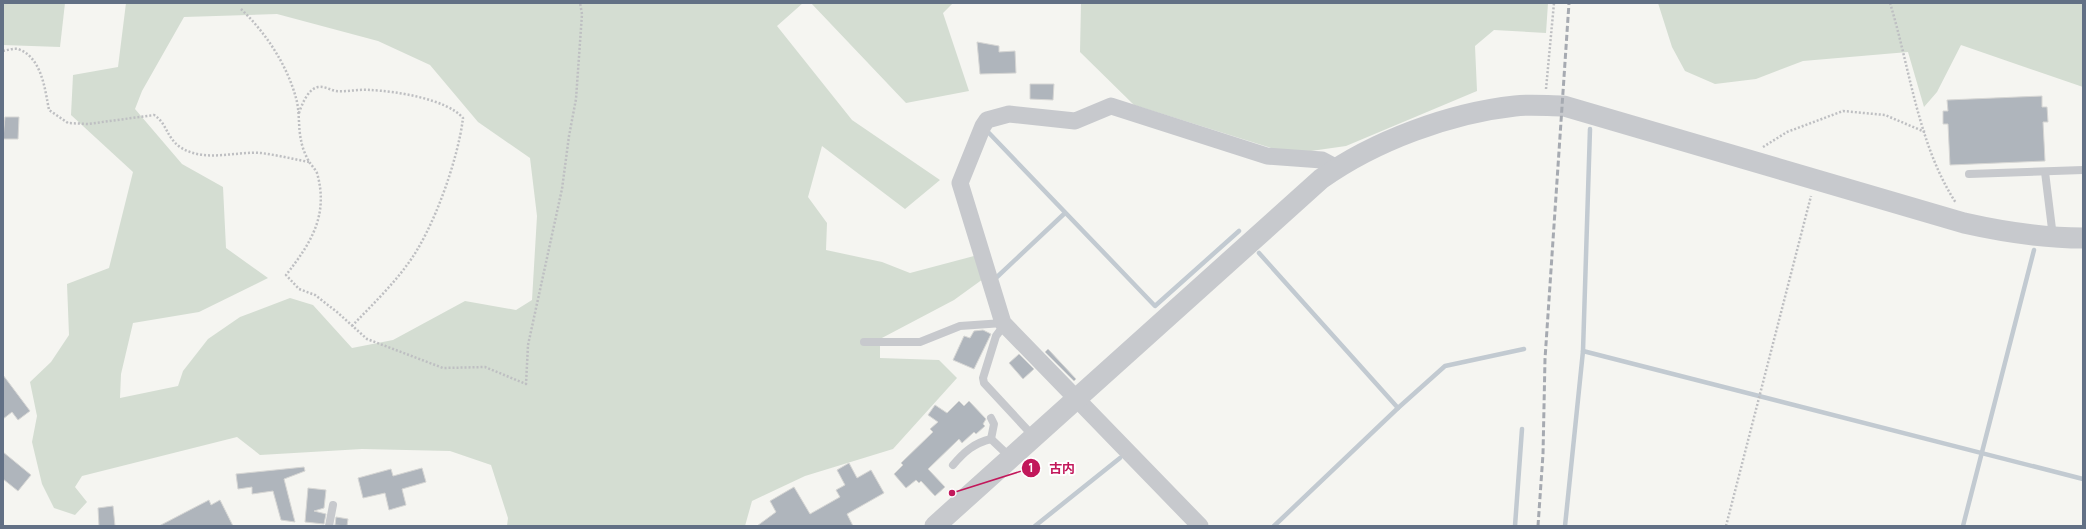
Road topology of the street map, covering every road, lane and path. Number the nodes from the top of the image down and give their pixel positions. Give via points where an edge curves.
1 (580, 3) edge
2 (1554, 3) edge
3 (1890, 3) edge
4 (241, 9) dead end
5 (3, 50) edge
6 (1545, 106) junction
7 (299, 114) junction
8 (1925, 132) junction
9 (1746, 158) junction
10 (309, 162) junction
11 (1337, 168) junction
12 (2083, 170) edge
13 (2045, 172) junction
14 (1969, 174) dead end
15 (1815, 178) junction
16 (1964, 223) junction
17 (2054, 238) junction
18 (2083, 238) edge
19 (1004, 324) junction
20 (352, 327) junction
21 (864, 342) dead end
22 (1078, 399) junction
23 (991, 418) dead end
24 (1035, 437) junction
25 (991, 439) junction
26 (1011, 459) junction
27 (953, 465) dead end
28 (333, 505) dead end
29 (329, 526) edge
30 (935, 526) edge
31 (1200, 526) edge
32 (1726, 526) edge

1 - 20 path via 582,14 576,99 562,189 528,345 526,384 485,367 443,368 366,339
2 - 6 path
3 - 8 path
4 - 7 path via 257,24 275,51 297,99
5 - 10 path via 17,49 29,55 39,70 49,110 68,122 88,124 154,115 160,119 169,138 182,148 200,155 262,154
6 - 9 street via 1564,106
6 - 11 street via 1516,106 1470,114 1386,143
7 - 10 path via 300,141
7 - 20 path via 304,100 313,89 319,87 336,91 369,90 423,99 457,111 463,118 442,197 423,241 407,266
8 - 9 path via 1885,115 1843,112 1786,132
8 - 16 path
9 - 15 street
10 - 20 path via 316,171 321,194 319,219 310,240 286,275 299,289 315,295
11 - 19 street via 1322,160 1267,156 1112,106 1075,121 1009,114 987,120 960,183
11 - 22 street via 1320,179
12 - 13 lane
13 - 14 lane
13 - 17 lane
15 - 16 street
15 - 32 path
16 - 17 street via 2002,232
17 - 18 street
19 - 21 lane via 960,326 920,342
19 - 22 street
19 - 24 lane via 996,336 982,378
22 - 24 street
22 - 31 street
23 - 25 lane via 994,424
24 - 26 street
25 - 26 lane
25 - 27 lane via 967,449
26 - 30 street
28 - 29 lane

